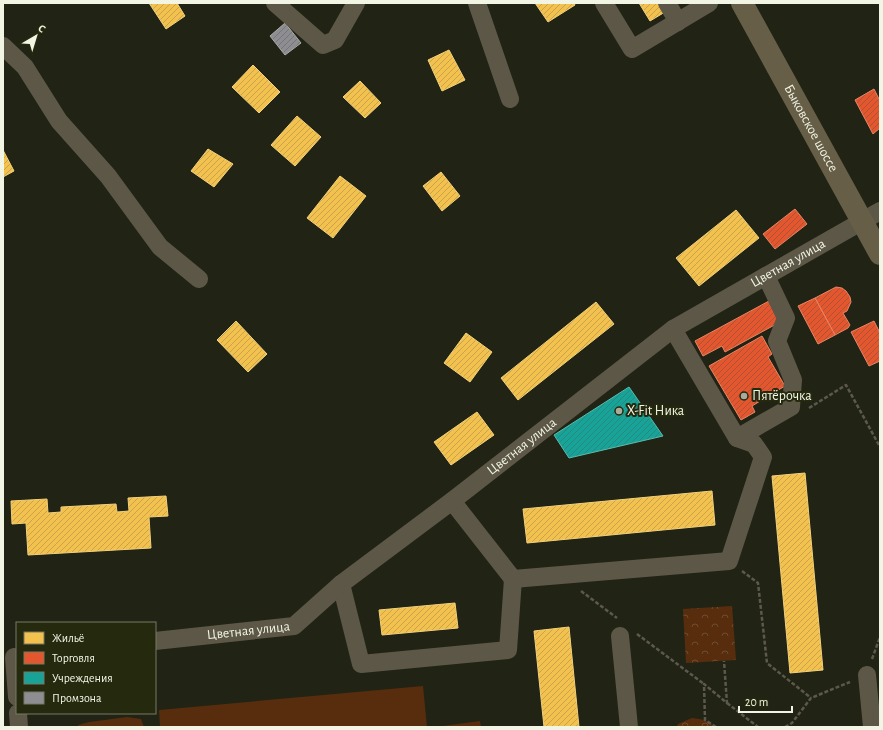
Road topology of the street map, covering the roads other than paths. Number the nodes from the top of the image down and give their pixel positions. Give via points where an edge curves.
1 (275, 3) edge
2 (356, 3) edge
3 (477, 3) edge
4 (604, 3) edge
5 (667, 3) edge
6 (709, 3) edge
7 (742, 3) edge
8 (678, 22) junction
9 (3, 46) edge
10 (510, 99) dead end
11 (871, 216) edge
12 (880, 254) edge
13 (766, 276) junction
14 (199, 279) dead end
15 (673, 329) junction
16 (737, 438) junction
17 (452, 501) junction
18 (513, 579) junction
19 (341, 584) junction
20 (620, 636) dead end
21 (156, 641) edge
22 (11, 657) edge
23 (867, 675) road end
24 (16, 690) edge
25 (18, 714) edge
26 (19, 727) edge
27 (629, 727) edge
28 (872, 727) edge

1 - 2 street via 323,45 335,40
3 - 10 street
4 - 8 street via 632,49
5 - 8 street
6 - 8 street
7 - 11 main road, Быковское шоссе
9 - 14 street via 25,67 59,121 108,176 160,247
11 - 12 main road, Быковское шоссе
11 - 13 street, Цветная улица
13 - 15 street, Цветная улица
13 - 16 street via 786,318 777,342 793,380 791,407
15 - 16 street
15 - 17 street, Цветная улица
16 - 18 street via 761,439 763,457 729,561
17 - 18 street
17 - 19 street, Цветная улица
18 - 19 street via 508,650 361,664
19 - 21 street, Цветная улица via 294,626
20 - 27 street
22 - 24 street
23 - 28 street
25 - 26 street

